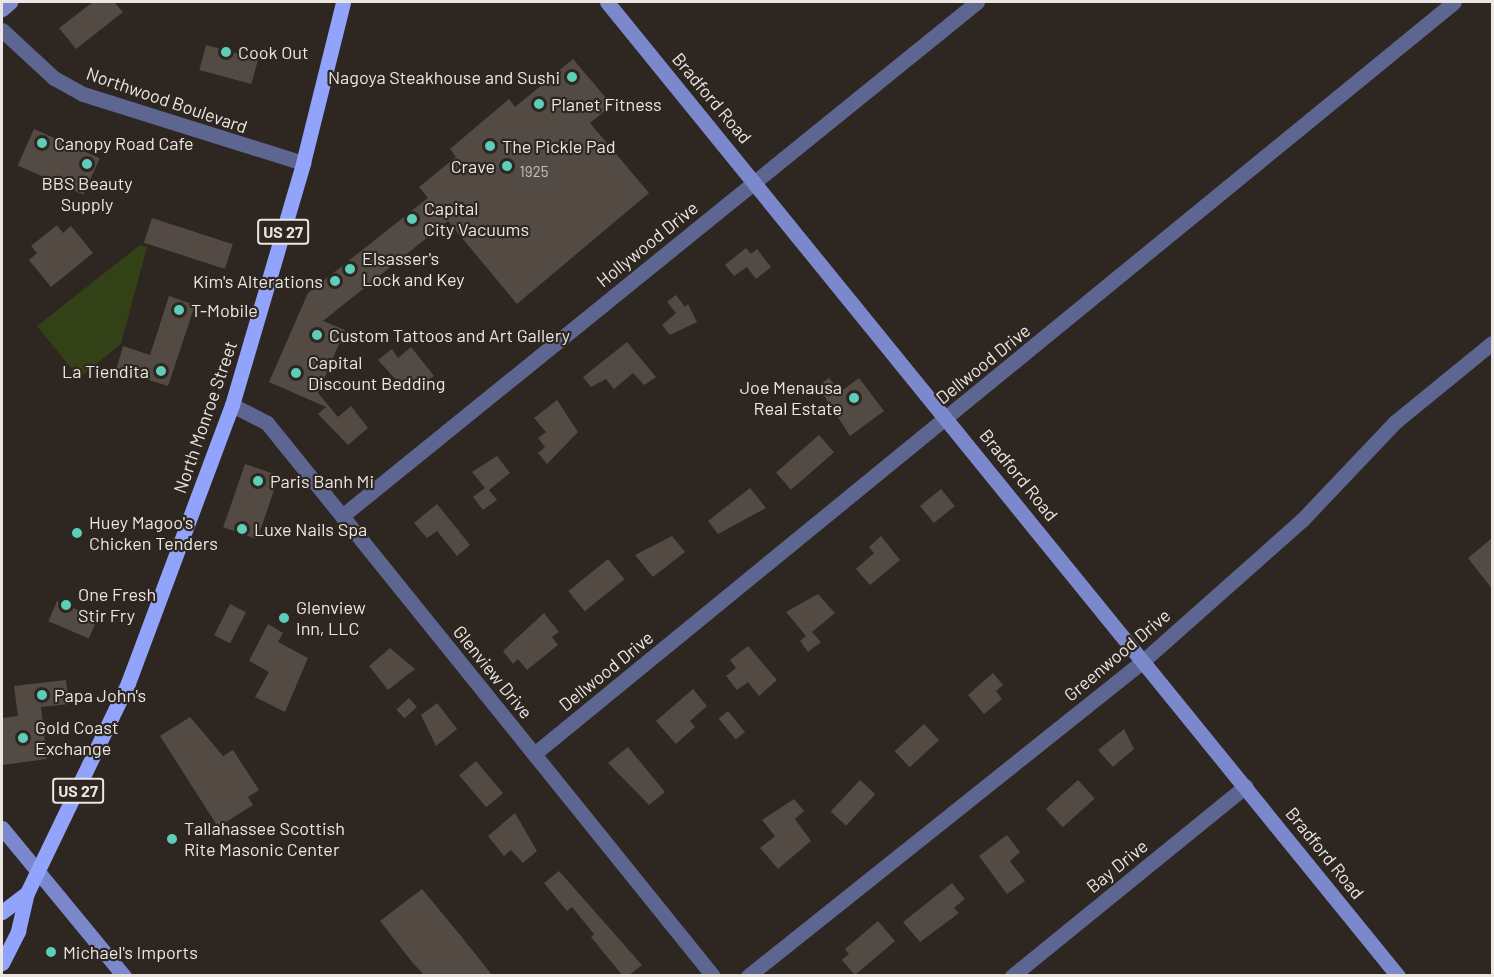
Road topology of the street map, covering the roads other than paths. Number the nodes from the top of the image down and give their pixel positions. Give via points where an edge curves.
1 (10, 2) edge
2 (343, 2) edge
3 (607, 2) edge
4 (977, 2) edge
5 (1454, 2) edge
6 (2, 9) edge
7 (2, 30) edge
8 (303, 163) junction
9 (756, 181) junction
10 (1492, 343) edge
11 (232, 405) junction
12 (947, 418) junction
13 (342, 516) junction
14 (1143, 661) junction
15 (534, 754) junction
16 (1246, 786) junction
17 (2, 828) edge
18 (37, 874) junction
19 (27, 893) junction
20 (2, 912) edge
21 (2, 963) edge
22 (123, 975) edge
23 (713, 975) edge
24 (748, 975) edge
25 (1012, 975) edge
26 (1398, 975) edge

1 - 6 street
2 - 8 main road, North Monroe Street / US 27
3 - 9 street, Bradford Road
4 - 9 street, Hollywood Drive
5 - 12 street, Dellwood Drive
7 - 8 street, Northwood Boulevard via 54,78 83,94
8 - 11 main road, North Monroe Street / US 27
9 - 12 street, Bradford Road
9 - 13 street, Hollywood Drive
10 - 14 street, Greenwood Drive via 1395,422 1302,520
11 - 13 street, Glenview Drive via 267,423
11 - 18 main road, North Monroe Street / US 27 via 128,683
12 - 14 street, Bradford Road
12 - 15 street, Dellwood Drive
13 - 15 street, Glenview Drive
14 - 16 street, Bradford Road
14 - 24 street, Greenwood Drive
15 - 23 street, Glenview Drive
16 - 25 street, Bay Drive
16 - 26 street, Bradford Road
17 - 18 street
18 - 19 main road, North Monroe Street / US 27
18 - 22 street
19 - 20 main road, North Monroe Street / US 27
19 - 21 main road, North Monroe Street / US 27 via 18,931

